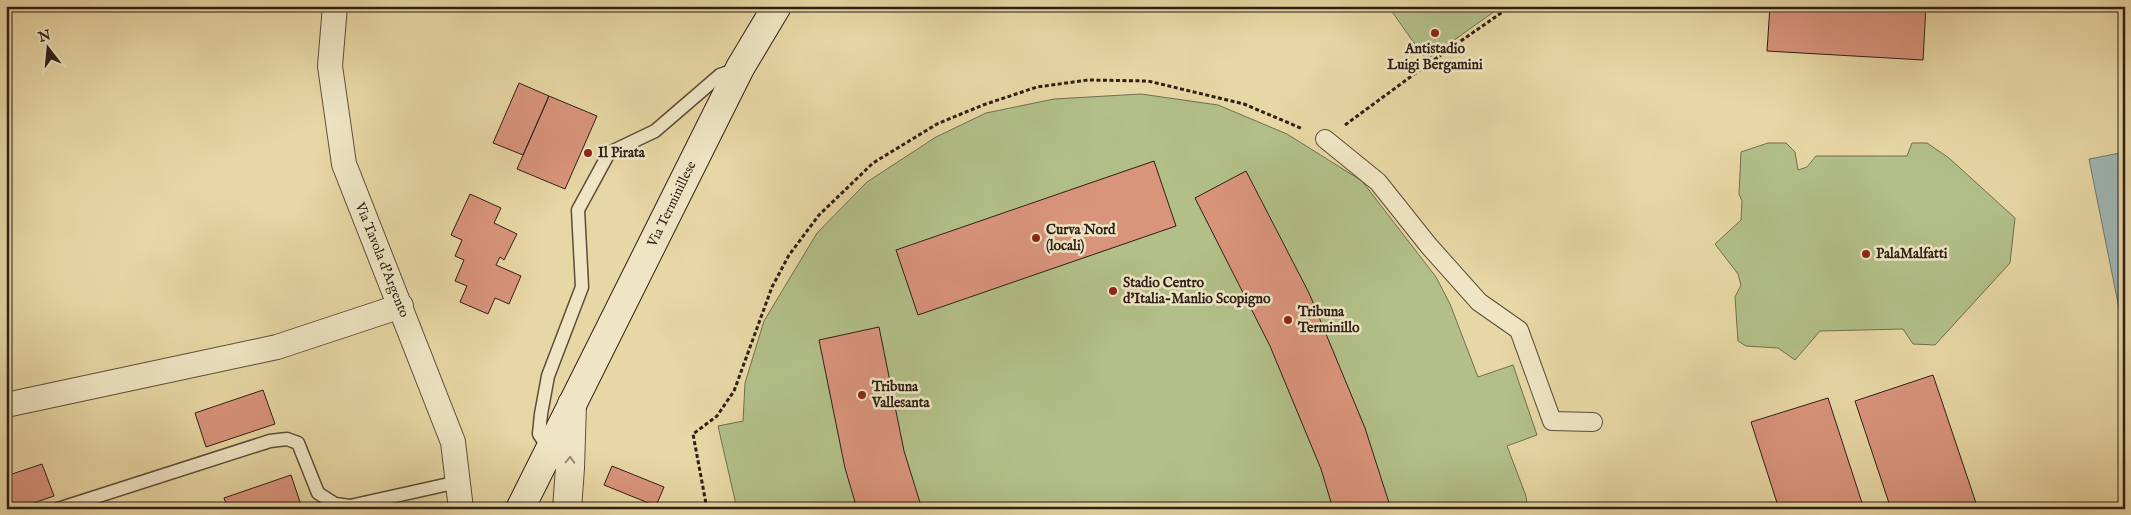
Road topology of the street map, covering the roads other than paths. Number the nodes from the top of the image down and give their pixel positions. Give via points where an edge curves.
1 (335, 6) edge
2 (777, 6) edge
3 (740, 68) junction
4 (1326, 139) road end
5 (400, 306) junction
6 (572, 404) junction
7 (6, 405) edge
8 (1593, 422) dead end
9 (552, 444) junction
10 (458, 482) junction
11 (334, 507) edge
12 (58, 509) edge
13 (460, 509) edge
14 (520, 509) edge
15 (567, 509) edge

1 - 5 street, Via Tavola d'Argento via 330,66 344,164
2 - 3 main road, Via Terminillese
3 - 6 main road, Via Terminillese
3 - 9 lane via 720,75 655,131 609,153 578,210 582,287 548,376 541,414 539,434
4 - 8 street via 1378,182 1479,302 1519,330 1552,421
5 - 7 street via 278,347
5 - 10 street, Via Tavola d'Argento via 453,442
6 - 9 main road, Via Terminillese
15 -> 6 main road
9 - 14 main road, Via Terminillese
10 - 11 lane
10 - 13 street, Via Tavola d'Argento
11 - 12 lane via 318,493 298,443 287,439 270,441

